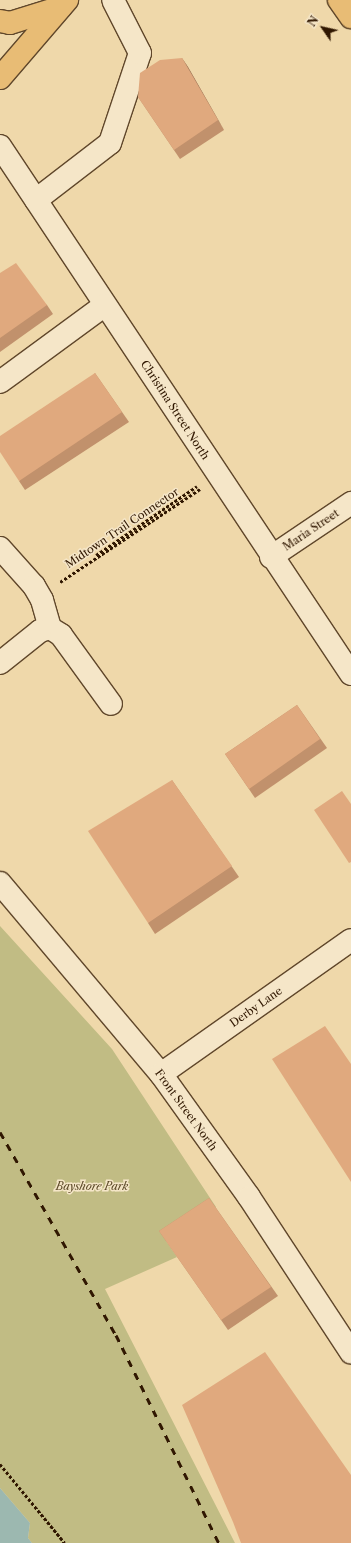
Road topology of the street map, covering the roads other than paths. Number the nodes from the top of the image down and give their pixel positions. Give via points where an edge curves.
1 (113, 0) edge
2 (339, 0) edge
3 (64, 3) edge
4 (351, 17) edge
5 (0, 22) edge
6 (0, 78) edge
7 (0, 146) edge
8 (36, 200) junction
9 (105, 305) junction
10 (0, 382) edge
11 (351, 503) edge
12 (0, 548) edge
13 (271, 557) junction
14 (48, 621) junction
15 (0, 663) edge
16 (351, 674) edge
17 (111, 704) dead end
18 (0, 883) edge
19 (351, 940) edge
20 (161, 1074) junction
21 (351, 1352) edge

1 - 8 street via 140,53 110,143
2 - 4 main road
3 - 5 main road via 10,23
3 - 6 main road
7 - 8 street, Christina Street North
8 - 9 street, Christina Street North
9 - 10 street
9 - 13 street, Christina Street North via 210,480
11 - 13 street, Maria Street
12 - 14 street via 34,586
13 - 16 street, Christina Street North
14 - 15 street via 40,631
14 - 17 street
18 - 20 street, Front Street North
19 - 20 street, Derby Lane
20 - 21 street, Front Street North via 249,1197

